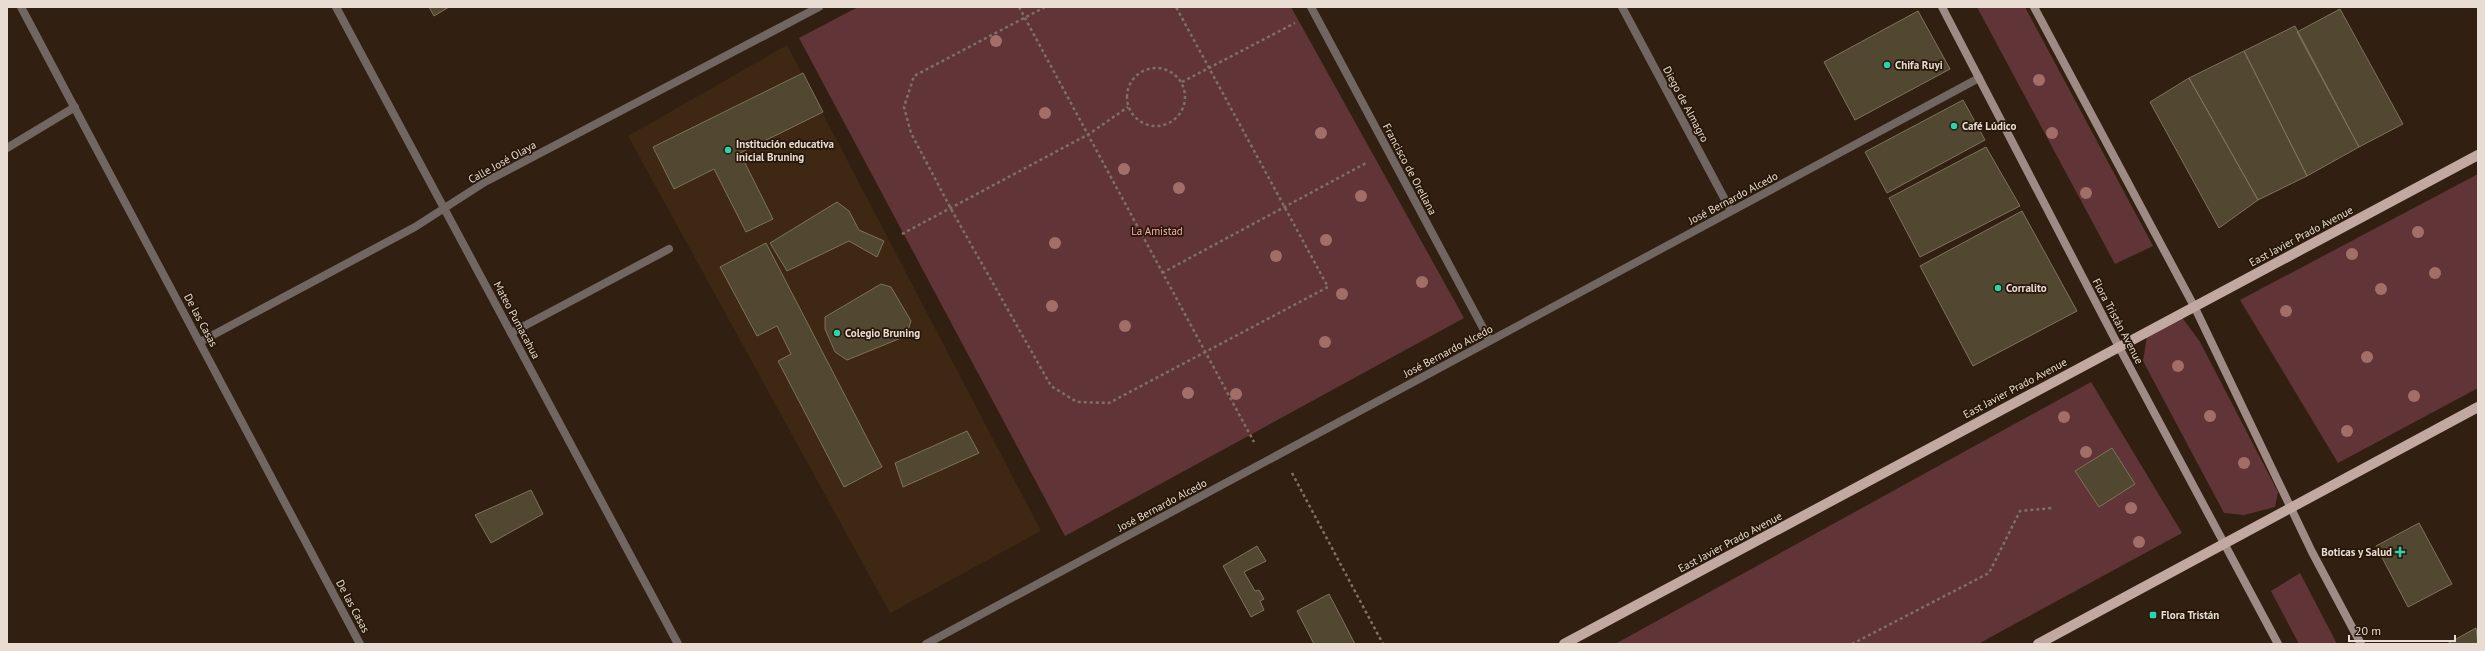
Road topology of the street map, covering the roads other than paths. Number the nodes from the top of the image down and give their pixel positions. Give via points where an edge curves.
1 (21, 7) edge
2 (336, 7) edge
3 (819, 7) edge
4 (1622, 7) edge
5 (1942, 7) edge
6 (2034, 7) edge
7 (1313, 10) edge
8 (1979, 78) junction
9 (75, 108) junction
10 (7, 148) edge
11 (2478, 155) edge
12 (445, 209) junction
13 (1731, 211) junction
14 (669, 249) dead end
15 (2195, 308) junction
16 (512, 333) junction
17 (1490, 341) junction
18 (200, 342) junction
19 (2119, 347) junction
20 (2478, 407) edge
21 (2292, 507) junction
22 (2224, 544) junction
23 (360, 644) edge
24 (678, 644) edge
25 (926, 644) edge
26 (1564, 644) edge
27 (2038, 644) edge
28 (2278, 644) edge
29 (2361, 644) edge

1 - 9 street, De las Casas
2 - 12 street, Mateo Pumacahua
3 - 12 street, Calle José Olaya via 485,182
4 - 13 street, Diego de Almagro
5 - 8 street, Flora Tristán Avenue
6 - 15 street
7 - 17 street, Francisco de Orellana
8 - 13 street, José Bernardo Alcedo
8 - 19 street, Flora Tristán Avenue
9 - 10 street
9 - 18 street, De las Casas
11 - 15 main road, East Javier Prado Avenue
12 - 16 street, Mateo Pumacahua
12 - 18 street, Calle José Olaya
13 - 17 street, José Bernardo Alcedo
14 - 16 street
15 - 19 main road, East Javier Prado Avenue
15 - 21 street
16 - 24 street, Mateo Pumacahua
17 - 25 street, José Bernardo Alcedo
18 - 23 street, De las Casas
19 - 22 street, Flora Tristán Avenue
19 - 26 main road, East Javier Prado Avenue
20 - 21 main road
21 - 22 main road
21 - 29 street via 2312,552
22 - 27 main road
22 - 28 street, Flora Tristán Avenue

